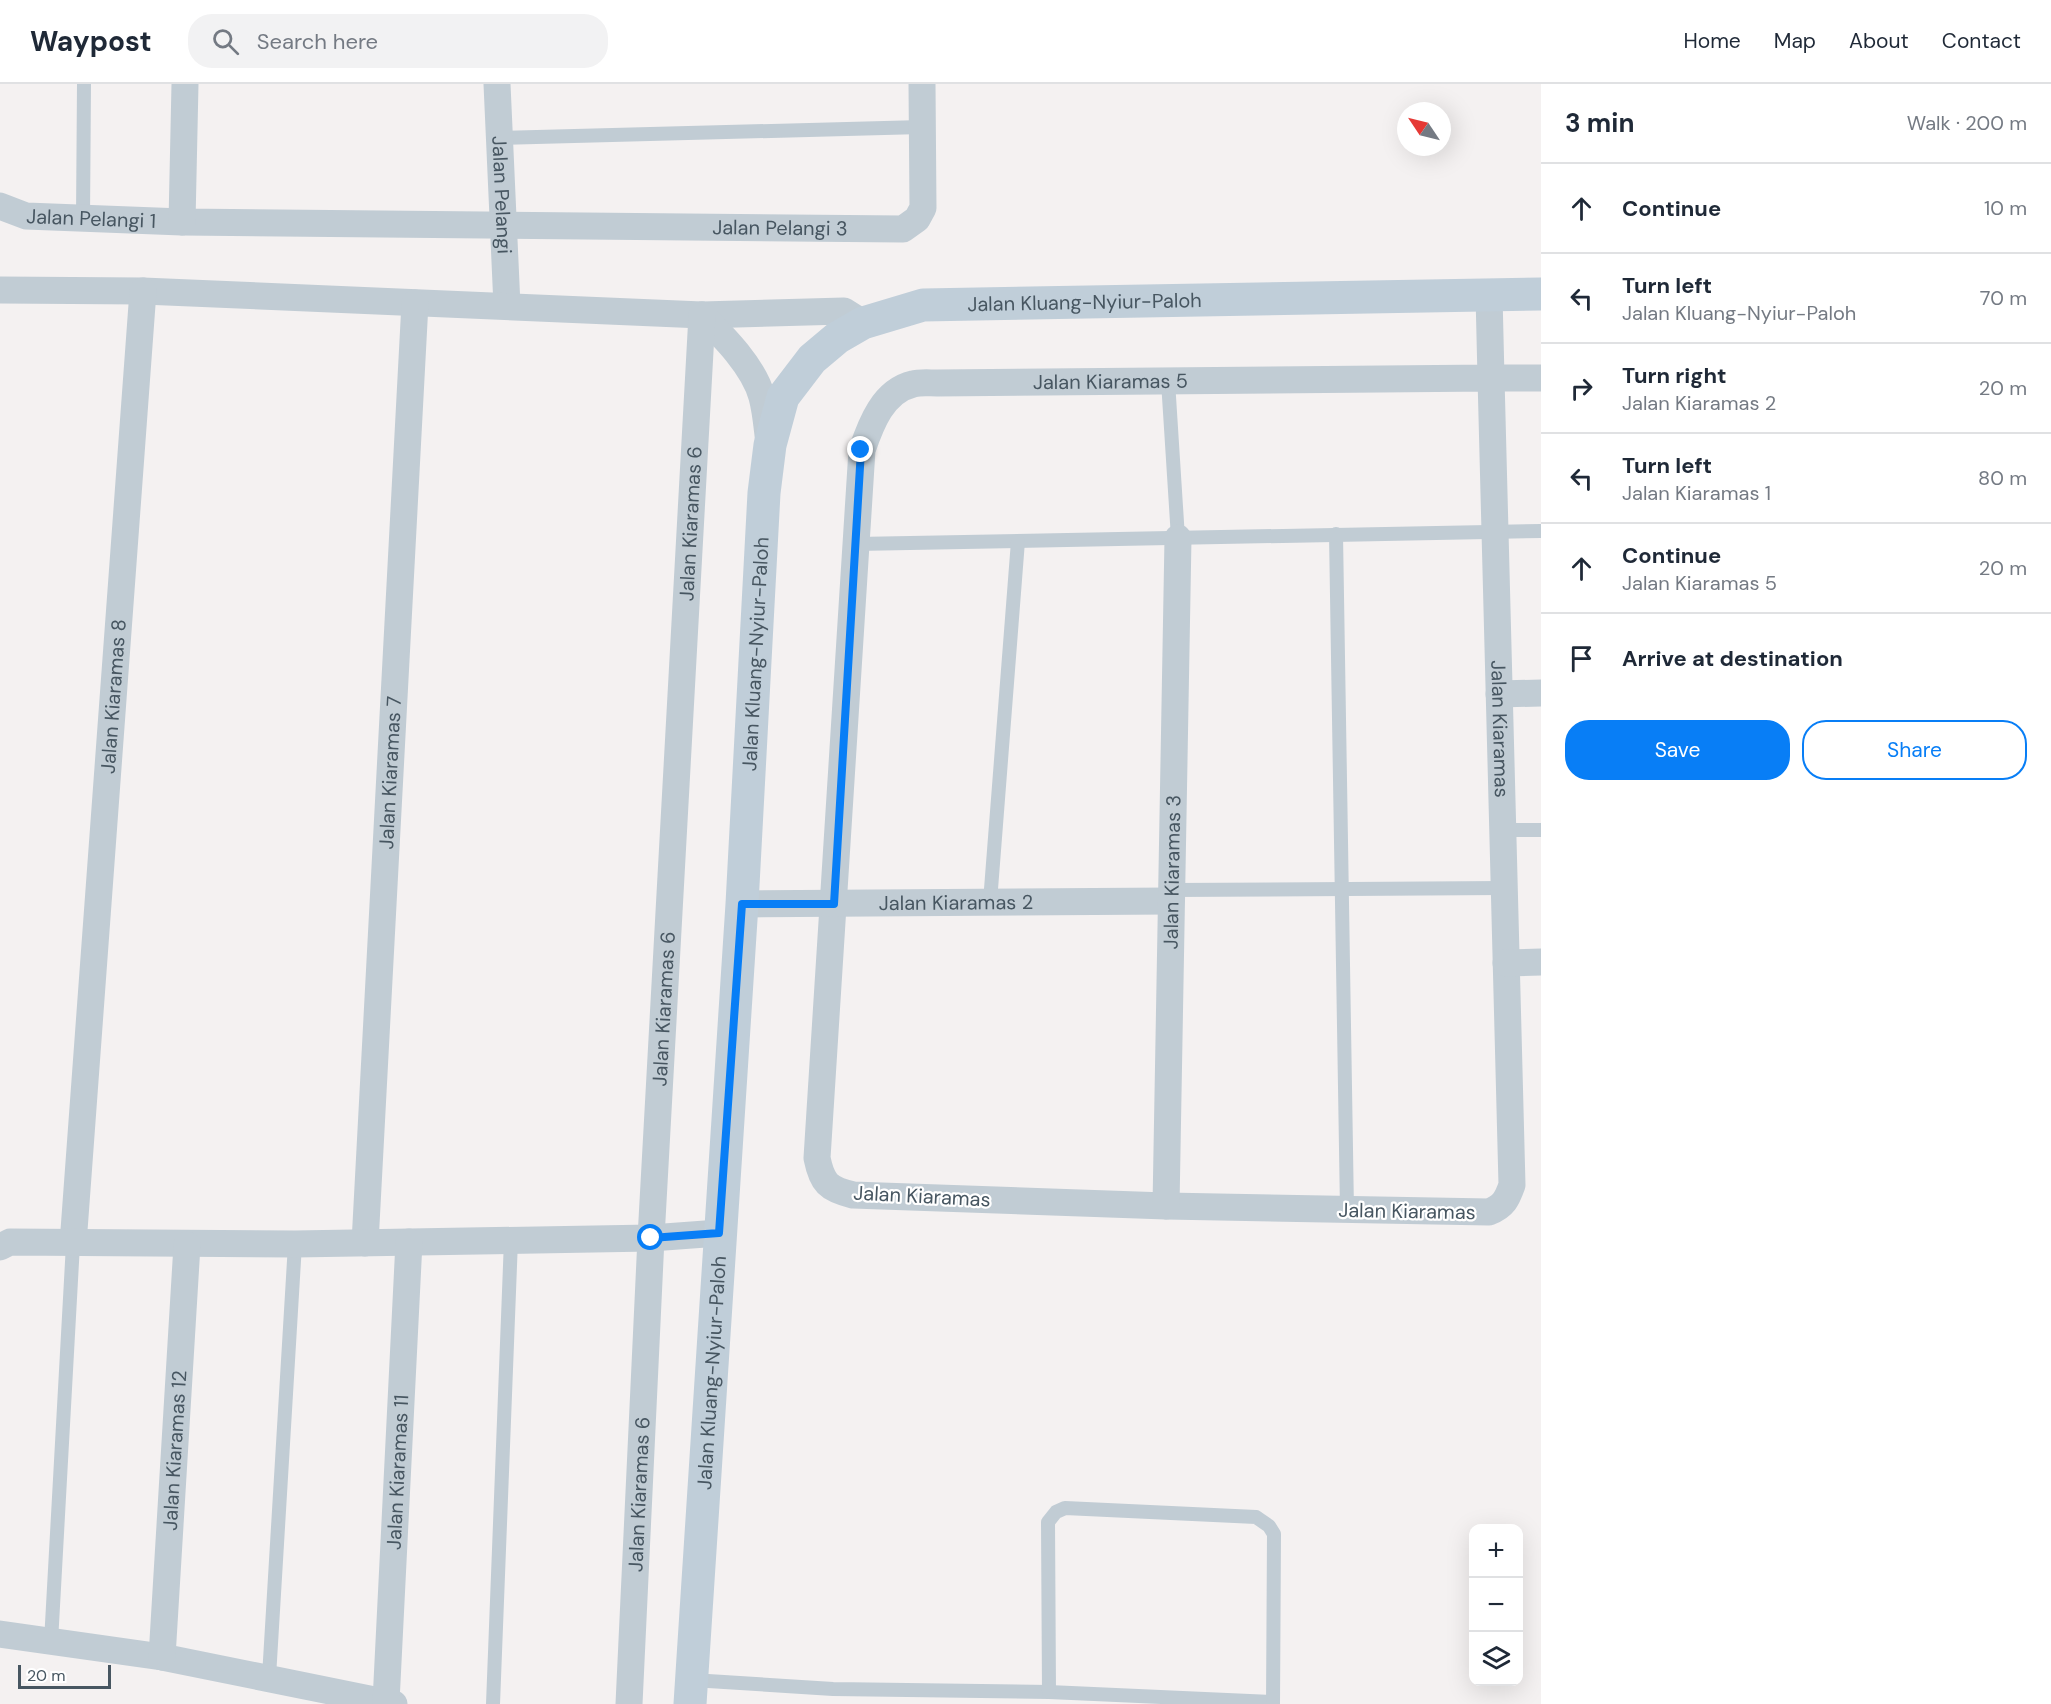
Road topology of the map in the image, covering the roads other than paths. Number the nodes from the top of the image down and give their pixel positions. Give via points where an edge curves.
1 (84, 84) edge
2 (185, 84) edge
3 (497, 84) edge
4 (922, 84) edge
5 (922, 127) junction
6 (500, 138) junction
7 (0, 206) edge
8 (82, 218) junction
9 (183, 222) junction
10 (503, 226) junction
11 (0, 290) edge
12 (143, 291) junction
13 (1541, 294) edge
14 (1489, 295) junction
15 (415, 303) junction
16 (507, 306) junction
17 (702, 315) junction
18 (863, 323) junction
19 (1491, 378) junction
20 (1541, 378) edge
21 (1168, 381) junction
22 (770, 445) junction
23 (1495, 531) junction
24 (1541, 531) edge
25 (1336, 534) junction
26 (1178, 538) junction
27 (1018, 541) junction
28 (856, 544) junction
29 (1541, 693) edge
30 (1499, 694) junction
31 (1503, 830) junction
32 (1541, 830) edge
33 (1504, 888) junction
34 (1343, 889) junction
35 (1171, 896) junction
36 (990, 902) junction
37 (742, 904) junction
38 (834, 904) junction
39 (1541, 962) edge
40 (1506, 963) junction
41 (1166, 1206) junction
42 (1347, 1210) junction
43 (719, 1233) junction
44 (651, 1238) junction
45 (511, 1240) junction
46 (409, 1242) junction
47 (365, 1243) junction
48 (73, 1244) junction
49 (295, 1244) junction
50 (187, 1245) junction
51 (0, 1247) edge
52 (0, 1634) edge
53 (51, 1642) junction
54 (162, 1657) junction
55 (269, 1677) junction
56 (833, 1689) junction
57 (691, 1692) edge
58 (1049, 1692) junction
59 (390, 1703) edge
60 (1273, 1703) edge
61 (493, 1704) edge
62 (629, 1704) edge
63 (833, 1704) edge

1 - 8 lane
2 - 9 street
3 - 6 street, Jalan Pelangi
4 - 5 street, Jalan Pelangi 3
5 - 6 lane
5 - 10 street, Jalan Pelangi 3 via 922,208 918,219 903,229
6 - 10 street, Jalan Pelangi
7 - 8 street, Jalan Pelangi 1 via 26,216
8 - 9 street, Jalan Pelangi 1
9 - 10 street, Jalan Pelangi 3
10 - 16 street, Jalan Pelangi
11 - 12 street
12 - 15 street
12 - 48 street, Jalan Kiaramas 8
13 - 14 street, Jalan Kluang-Nyiur-Paloh
14 - 18 street, Jalan Kluang-Nyiur-Paloh via 923,305
14 - 19 street, Jalan Kiaramas
15 - 16 street
15 - 47 street, Jalan Kiaramas 7
16 - 17 street
17 - 18 street via 844,311
17 - 22 street via 732,346 756,382
17 - 44 street, Jalan Kiaramas 6
18 - 22 street, Jalan Kluang-Nyiur-Paloh via 812,359 783,397
19 - 20 street, Jalan Kiaramas 5
19 - 21 street, Jalan Kiaramas 5
19 - 23 street, Jalan Kiaramas
21 - 26 lane
21 - 28 street, Jalan Kiaramas 5 via 913,384 891,395 873,420 861,450
22 - 37 street, Jalan Kluang-Nyiur-Paloh via 764,493
23 - 24 lane
23 - 25 lane
23 - 30 street, Jalan Kiaramas
25 - 26 lane
25 - 34 lane
26 - 27 lane
26 - 35 street, Jalan Kiaramas 3
27 - 28 lane
27 - 36 lane
28 - 38 street, Jalan Kiaramas 5
29 - 30 street
30 - 31 street, Jalan Kiaramas
31 - 32 lane
31 - 33 street, Jalan Kiaramas
33 - 34 lane
33 - 40 street, Jalan Kiaramas
34 - 35 lane
34 - 42 lane
35 - 36 street, Jalan Kiaramas 2
35 - 41 street, Jalan Kiaramas 3
36 - 38 street, Jalan Kiaramas 2
37 - 38 street, Jalan Kiaramas 2
37 - 43 street, Jalan Kluang-Nyiur-Paloh
38 - 41 street, Jalan Kiaramas via 817,1158 826,1183 853,1195
39 - 40 street
40 - 42 street, Jalan Kiaramas via 1512,1185 1507,1200 1489,1212
41 - 42 street, Jalan Kiaramas
43 - 44 street
43 - 57 street, Jalan Kluang-Nyiur-Paloh
44 - 45 street
44 - 62 street, Jalan Kiaramas 6
45 - 46 street
45 - 61 lane
46 - 47 street
46 - 59 street, Jalan Kiaramas 11
47 - 49 street
48 - 50 street
48 - 51 street via 10,1242
48 - 53 lane
49 - 50 street
49 - 55 lane
50 - 54 street, Jalan Kiaramas 12
52 - 53 street
53 - 54 street
54 - 55 street
55 - 59 street
56 - 57 lane
56 - 58 lane
56 - 63 lane
58 - 60 lane
58 - 60 lane via 1048,1522 1056,1512 1065,1508 1256,1517 1274,1534

